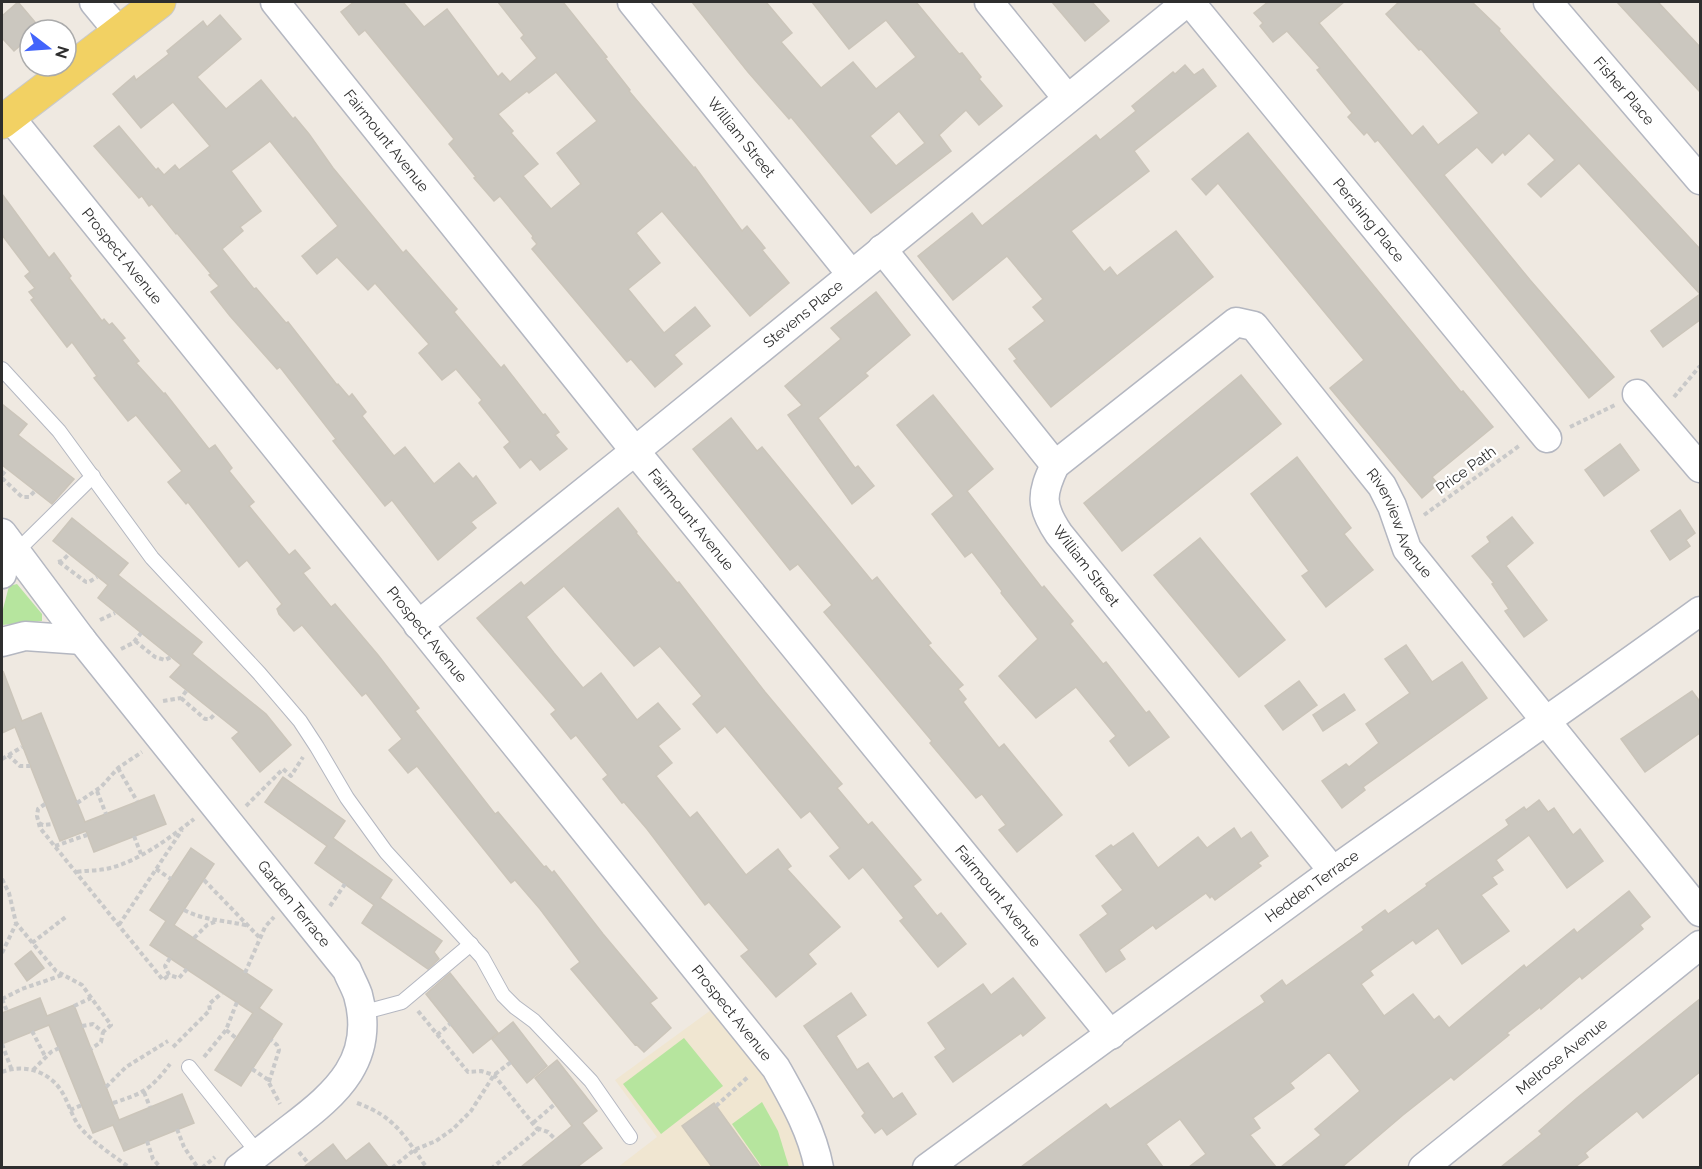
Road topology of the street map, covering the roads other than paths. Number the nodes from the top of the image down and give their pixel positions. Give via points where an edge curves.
1 (94, 2) edge
2 (159, 2) edge
3 (275, 2) edge
4 (632, 2) edge
5 (989, 2) edge
6 (1188, 2) edge
7 (1548, 2) edge
8 (118, 31) junction
9 (1067, 98) junction
10 (5, 119) edge
11 (1701, 180) edge
12 (882, 249) junction
13 (851, 274) junction
14 (2, 369) edge
15 (1637, 394) road end
16 (1547, 438) road end
17 (635, 451) junction
18 (1055, 465) junction
19 (1701, 468) edge
20 (93, 476) junction
21 (6, 549) edge
22 (1701, 611) edge
23 (418, 625) junction
24 (90, 631) junction
25 (2, 642) edge
26 (1547, 722) junction
27 (1333, 871) junction
28 (1701, 912) edge
29 (471, 944) junction
30 (1701, 945) edge
31 (361, 1013) junction
32 (1111, 1035) junction
33 (190, 1069) road end
34 (630, 1137) dead end
35 (246, 1152) edge
36 (819, 1167) edge
37 (927, 1167) edge
38 (1423, 1167) edge

1 - 8 street
2 - 8 main road
3 - 17 street, Fairmount Avenue
4 - 13 street, William Street
5 - 9 street
6 - 9 street, Stevens Place
6 - 16 street, Pershing Place
7 - 11 street, Fisher Place
8 - 10 main road
9 - 12 street, Stevens Place
10 - 23 street, Prospect Avenue
12 - 13 street, Stevens Place
12 - 18 street
13 - 17 street, Stevens Place
14 - 20 lane via 58,430
15 - 19 street
17 - 23 street, Stevens Place
17 - 32 street, Fairmount Avenue
18 - 26 street, Riverview Avenue via 1236,322 1254,326 1382,486 1407,549
18 - 27 street, William Street via 1044,499 1048,518
20 - 21 lane
20 - 29 lane via 152,558 300,721 386,852
21 - 24 street, Garden Terrace
22 - 26 street, Hedden Terrace
23 - 36 street, Prospect Avenue via 776,1068 800,1109
24 - 25 street via 25,636
24 - 31 street, Garden Terrace via 346,970
26 - 27 street, Hedden Terrace
26 - 28 street, Riverview Avenue
27 - 32 street, Hedden Terrace
29 - 31 lane via 402,1002
29 - 34 lane via 503,995 534,1020 591,1081
30 - 38 street, Melrose Avenue
31 - 35 street, Garden Terrace via 359,1046 339,1089 321,1106
32 - 37 street, Hedden Terrace
33 - 35 lane

